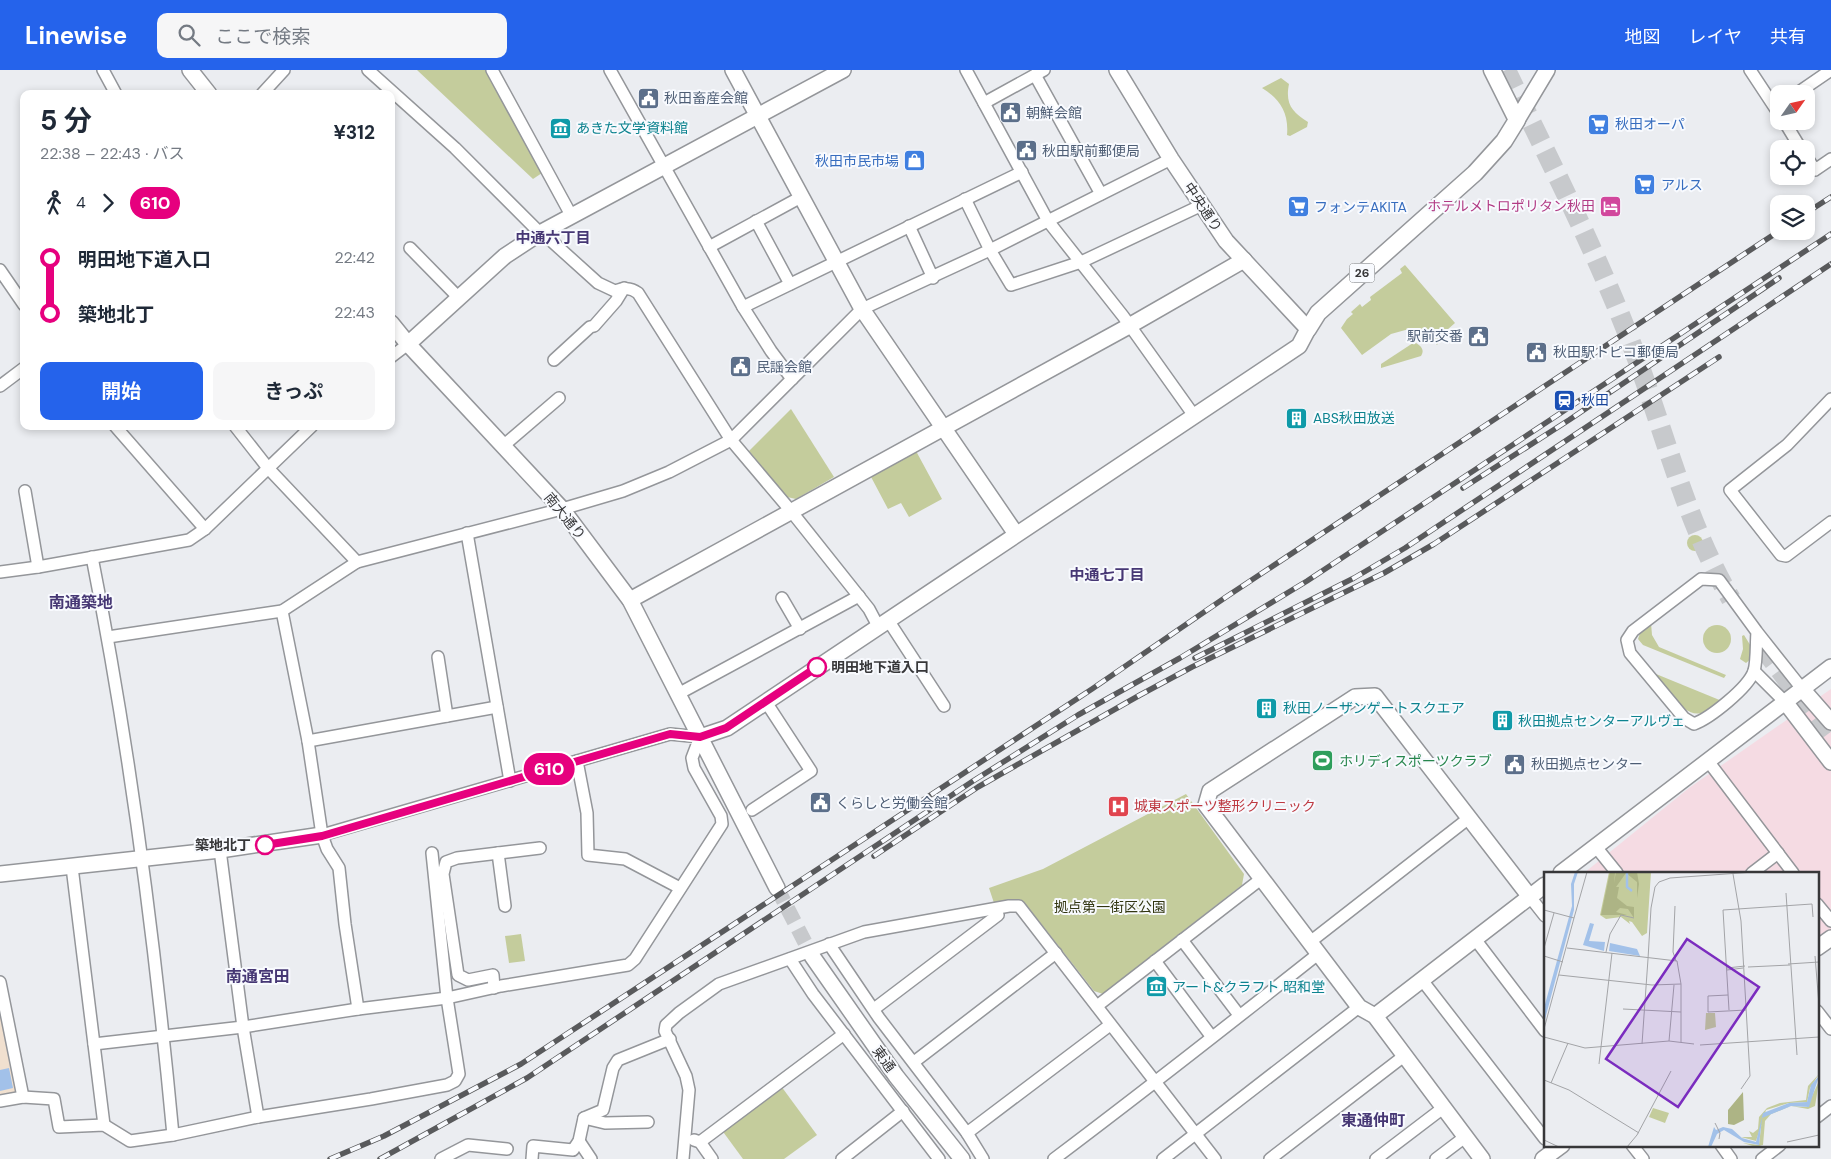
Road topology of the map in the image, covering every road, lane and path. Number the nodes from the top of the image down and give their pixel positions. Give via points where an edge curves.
1 (104, 70) edge
2 (190, 70) edge
3 (284, 70) edge
4 (368, 70) edge
5 (492, 70) edge
6 (610, 70) edge
7 (733, 70) edge
8 (843, 70) edge
9 (966, 70) edge
10 (1117, 70) edge
11 (1492, 70) edge
12 (1547, 70) edge
13 (1750, 70) edge
14 (1831, 70) edge
15 (1040, 72) edge
16 (1809, 85) edge
17 (114, 90) edge
18 (206, 90) edge
19 (266, 90) edge
20 (387, 90) edge
21 (395, 97) edge
22 (1770, 99) edge
23 (984, 103) junction
24 (758, 116) junction
25 (1518, 120) junction
26 (1171, 159) junction
27 (1831, 159) edge
28 (665, 166) junction
29 (1815, 170) edge
30 (1022, 172) junction
31 (1101, 194) junction
32 (801, 197) junction
33 (965, 199) junction
34 (1202, 205) junction
35 (571, 215) junction
36 (756, 221) junction
37 (1048, 221) junction
38 (909, 226) junction
39 (540, 233) junction
40 (709, 246) junction
41 (410, 248) dead end
42 (990, 250) junction
43 (1244, 260) junction
44 (835, 262) junction
45 (1080, 262) junction
46 (0, 270) edge
47 (933, 278) junction
48 (790, 284) junction
49 (624, 288) junction
50 (459, 298) junction
51 (20, 299) edge
52 (743, 307) junction
53 (862, 309) junction
54 (1129, 326) junction
55 (395, 328) edge
56 (1308, 329) junction
57 (408, 344) junction
58 (395, 354) edge
59 (554, 360) dead end
60 (20, 371) edge
61 (792, 379) junction
62 (0, 386) edge
63 (559, 398) dead end
64 (1831, 399) edge
65 (1195, 417) junction
66 (944, 427) junction
67 (119, 430) edge
68 (238, 430) edge
69 (308, 430) edge
70 (731, 440) junction
71 (503, 446) junction
72 (268, 468) junction
73 (25, 491) dead end
74 (562, 509) junction
75 (791, 510) junction
76 (1831, 522) edge
77 (205, 529) junction
78 (467, 533) junction
79 (1016, 534) junction
80 (92, 557) junction
81 (358, 562) junction
82 (38, 567) junction
83 (0, 572) edge
84 (859, 596) junction
85 (782, 598) dead end
86 (630, 600) junction
87 (282, 611) junction
88 (883, 623) junction
89 (800, 629) junction
90 (1756, 632) junction
91 (108, 637) junction
92 (438, 657) dead end
93 (1831, 667) edge
94 (1754, 671) junction
95 (1803, 690) junction
96 (678, 694) junction
97 (766, 702) junction
98 (1786, 703) junction
99 (944, 706) dead end
100 (497, 708) junction
101 (447, 716) junction
102 (1831, 722) edge
103 (700, 737) junction
104 (308, 741) junction
105 (577, 761) junction
106 (1708, 761) junction
107 (1831, 762) edge
108 (510, 781) junction
109 (752, 810) dead end
110 (1469, 818) junction
111 (322, 836) junction
112 (1596, 847) junction
113 (540, 848) dead end
114 (220, 850) junction
115 (432, 852) dead end
116 (498, 853) junction
117 (1778, 853) junction
118 (142, 858) junction
119 (72, 867) junction
120 (1562, 872) edge
121 (1616, 872) edge
122 (1753, 872) edge
123 (1792, 872) edge
124 (0, 874) edge
125 (1261, 879) junction
126 (1544, 886) edge
127 (680, 888) junction
128 (777, 888) tunnel mouth
129 (1530, 897) junction
130 (1818, 905) edge
131 (505, 906) dead end
132 (996, 909) junction
133 (1544, 915) edge
134 (1831, 921) edge
135 (1831, 938) edge
136 (1475, 939) junction
137 (1182, 940) junction
138 (829, 944) junction
139 (1818, 947) edge
140 (1314, 948) junction
141 (1056, 953) junction
142 (812, 956) tunnel mouth
143 (790, 958) junction
144 (1155, 961) junction
145 (1422, 980) junction
146 (0, 982) edge
147 (494, 988) junction
148 (447, 998) junction
149 (1097, 1006) junction
150 (1359, 1007) junction
151 (358, 1009) junction
152 (874, 1009) junction
153 (1818, 1012) edge
154 (1239, 1015) junction
155 (1375, 1016) junction
156 (1110, 1025) junction
157 (243, 1027) junction
158 (1831, 1029) edge
159 (1544, 1030) edge
160 (844, 1034) junction
161 (164, 1036) junction
162 (1211, 1036) junction
163 (670, 1039) junction
164 (94, 1044) junction
165 (1404, 1056) junction
166 (914, 1062) junction
167 (1156, 1082) junction
168 (23, 1097) junction
169 (0, 1101) edge
170 (1831, 1106) edge
171 (1443, 1108) junction
172 (903, 1112) junction
173 (1818, 1116) edge
174 (258, 1117) junction
175 (584, 1118) junction
176 (648, 1122) dead end
177 (104, 1125) junction
178 (967, 1133) junction
179 (1196, 1134) junction
180 (174, 1135) junction
181 (1465, 1137) junction
182 (685, 1138) junction
183 (1544, 1138) edge
184 (579, 1141) junction
185 (700, 1142) junction
186 (1633, 1146) edge
187 (1722, 1146) edge
188 (1779, 1146) edge
189 (507, 1149) dead end
190 (441, 1159) edge
191 (532, 1159) edge
192 (591, 1159) edge
193 (682, 1159) edge
194 (712, 1159) edge
195 (842, 1159) edge
196 (939, 1159) edge
197 (962, 1159) edge
198 (983, 1159) edge
199 (1054, 1159) edge
200 (1163, 1159) edge
201 (1215, 1159) edge
202 (1270, 1159) edge
203 (1376, 1159) edge
204 (1436, 1159) edge
205 (1482, 1159) edge
206 (1643, 1159) edge
207 (1731, 1159) edge
208 (1762, 1159) edge

1 - 17 street
2 - 18 street
3 - 19 street
4 - 20 street
5 - 35 street
6 - 28 street
7 - 24 street
8 - 24 street
9 - 23 street
10 - 26 street, 中央通り
11 - 25 main road
12 - 25 street
13 - 22 street
14 - 16 street
15 - 23 street
15 - 31 street
21 - 39 street via 455,148
23 - 30 street
24 - 28 street
24 - 32 street
25 - 56 main road, 26 via 1504,141 1474,173 1318,313
26 - 31 street
26 - 34 street, 中央通り
27 - 29 street
28 - 35 street
28 - 40 street
30 - 33 street
30 - 37 street
31 - 37 street
32 - 36 street
32 - 44 street
33 - 38 street
33 - 42 street
34 - 43 street, 中央通り
34 - 45 street
35 - 39 street
36 - 40 street
36 - 48 street
37 - 42 street
37 - 45 street
38 - 44 street
38 - 47 street
39 - 49 street via 598,283 614,291
39 - 50 street via 505,256
40 - 52 street
41 - 50 street
42 - 45 street via 1011,285
42 - 47 street
43 - 54 street
43 - 56 street, 中央通り
44 - 48 street
44 - 53 street
45 - 54 street
46 - 51 street
47 - 53 street
48 - 52 street
49 - 59 street via 594,326
49 - 70 street via 638,293
50 - 57 street
52 - 61 street
53 - 61 street
53 - 66 street
54 - 65 street
54 - 66 street
55 - 57 street, 南大通り
56 - 65 street via 1300,346
57 - 58 street
57 - 71 street, 南大通り
60 - 62 street
61 - 70 street
63 - 71 street
64 - 76 street via 1786,445 1730,490 1781,555 1786,556
65 - 79 street
66 - 75 street
66 - 79 street
67 - 77 street
68 - 72 street
69 - 72 street
70 - 74 street via 623,491
70 - 75 street
71 - 74 street, 南大通り
72 - 77 street
72 - 81 street
73 - 82 street
74 - 78 street
74 - 86 street, 南大通り
75 - 84 street
75 - 86 street
77 - 80 street via 189,540
78 - 81 street
78 - 100 street
79 - 88 street
80 - 82 street
80 - 91 street
81 - 87 street
82 - 83 street
84 - 88 street
84 - 89 street
85 - 89 street
86 - 96 street, 南大通り
87 - 91 street
87 - 104 street
88 - 97 street
88 - 99 street
89 - 96 street
90 - 94 street
90 - 94 street via 1719,580 1701,579 1633,631 1627,640 1630,653 1684,718 1694,724 1738,693
90 - 95 street
91 - 118 street
92 - 101 street
93 - 95 street
94 - 98 street
95 - 98 street
95 - 102 street
96 - 103 street, 南大通り
97 - 103 street via 726,728
97 - 109 street via 811,771
98 - 106 street
98 - 107 street
100 - 101 street
100 - 108 street
101 - 104 street
103 - 105 street via 670,734
103 - 127 street via 692,758 694,768 721,816 722,824
103 - 128 street
104 - 111 street
105 - 108 street
105 - 127 street via 587,813 588,855 625,859
106 - 112 street
106 - 117 street
108 - 111 street
110 - 125 street via 1375,696 1355,697 1210,791 1206,805
110 - 129 street
110 - 140 street
111 - 114 street
111 - 151 street via 339,868
112 - 120 street
112 - 121 street
113 - 116 street
114 - 118 street
114 - 157 street
115 - 148 street
116 - 131 street
116 - 147 street via 451,860 446,862 443,874 458,975 468,980 493,975
117 - 122 street
117 - 123 street
118 - 119 street
118 - 161 street
119 - 124 street
119 - 164 street
125 - 137 street
125 - 140 street
126 - 129 street
127 - 147 street via 628,965
129 - 133 street
129 - 136 street
130 - 134 street
132 - 138 street via 864,932
132 - 141 street via 1019,906
132 - 152 street via 998,914
135 - 139 street
136 - 145 street
136 - 159 street
137 - 144 street
137 - 154 street
138 - 143 street
138 - 152 street
140 - 150 street
140 - 154 street
141 - 149 street
141 - 166 street
142 - 197 street, 東通 via 884,1060
143 - 160 street
143 - 163 street via 719,984 666,1025
144 - 149 street
144 - 162 street
145 - 155 street
145 - 183 street
146 - 168 street
147 - 148 street
148 - 151 street
148 - 174 street via 459,1074 455,1081 372,1099
149 - 156 street
150 - 155 street
150 - 179 street
151 - 157 street
152 - 166 street
153 - 158 street
154 - 162 street
155 - 165 street
156 - 167 street
156 - 178 street
157 - 161 street
157 - 174 street
160 - 172 street
160 - 185 street
161 - 164 street
161 - 180 street
162 - 167 street
163 - 175 street via 618,1060 603,1110
163 - 182 street via 689,1090
164 - 177 street
165 - 171 street
165 - 202 street
166 - 178 street
167 - 179 street
167 - 199 street
168 - 169 street
168 - 177 street via 54,1099 59,1127
170 - 173 street
171 - 181 street
171 - 203 street
172 - 195 street
172 - 196 street
174 - 180 street
175 - 176 street via 605,1123
175 - 184 street
177 - 180 street via 130,1142
178 - 198 street
179 - 200 street
179 - 201 street
181 - 204 street
181 - 205 street
182 - 185 street
182 - 193 street
184 - 191 street via 573,1150 533,1146
184 - 192 street
185 - 194 street
186 - 206 street
187 - 207 street
188 - 208 street
189 - 190 street via 468,1144

